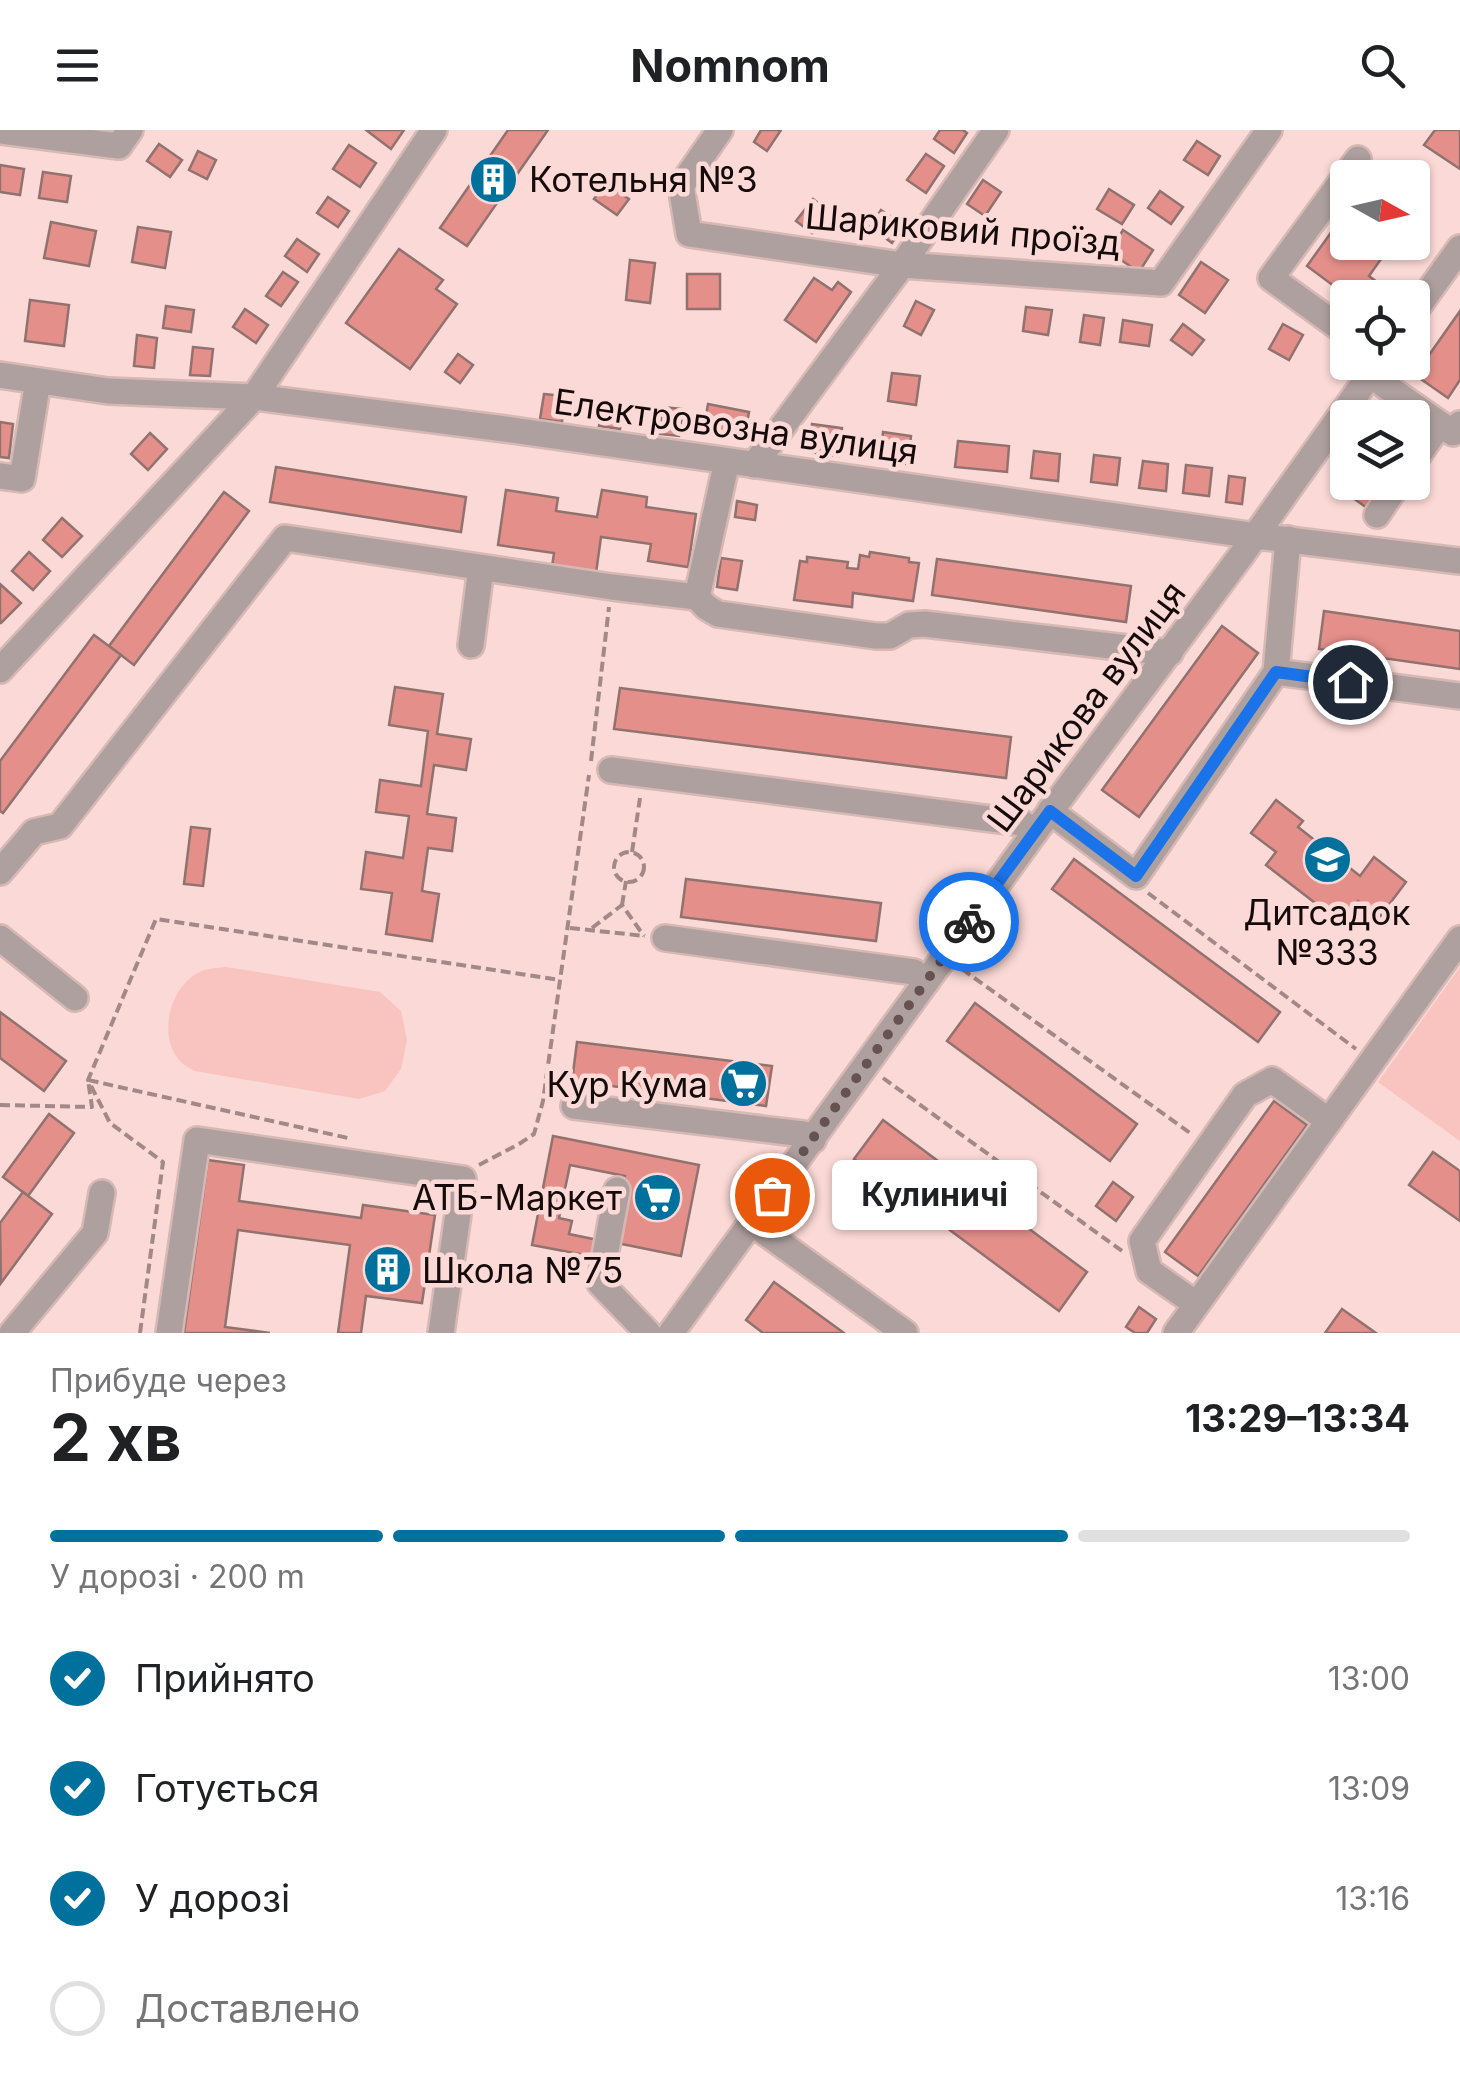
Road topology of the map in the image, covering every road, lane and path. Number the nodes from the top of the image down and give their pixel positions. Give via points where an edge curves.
1 (130, 130) edge
2 (434, 130) edge
3 (720, 130) edge
4 (996, 130) edge
5 (1269, 130) edge
6 (0, 131) edge
7 (1358, 159) dead end
8 (1456, 261) edge
9 (902, 264) junction
10 (1430, 293) edge
11 (1330, 321) edge
12 (0, 376) edge
13 (1366, 380) edge
14 (1389, 380) edge
15 (38, 381) junction
16 (254, 397) junction
17 (1450, 424) edge
18 (1430, 445) edge
19 (727, 461) junction
20 (754, 465) junction
21 (0, 476) edge
22 (1387, 500) edge
23 (1377, 515) dead end
24 (1256, 536) junction
25 (1288, 539) junction
26 (1460, 561) edge
27 (481, 568) junction
28 (612, 587) junction
29 (697, 597) junction
30 (471, 645) dead end
31 (1170, 652) junction
32 (0, 670) edge
33 (1276, 672) junction
34 (1460, 696) edge
35 (611, 770) dead end
36 (643, 774) junction
37 (1043, 822) junction
38 (632, 852) junction
39 (0, 872) edge
40 (626, 881) junction
41 (1135, 883) dead end
42 (622, 905) junction
43 (569, 928) junction
44 (589, 930) junction
45 (654, 937) junction
46 (0, 938) edge
47 (1460, 939) edge
48 (954, 964) dead end
49 (561, 980) junction
50 (926, 982) junction
51 (75, 998) dead end
52 (1372, 1062) junction
53 (875, 1072) dead end
54 (88, 1080) junction
55 (0, 1105) edge
56 (574, 1106) dead end
57 (1329, 1121) junction
58 (812, 1140) junction
59 (360, 1141) dead end
60 (1209, 1146) junction
61 (476, 1166) dead end
62 (617, 1190) dead end
63 (102, 1193) dead end
64 (752, 1223) junction
65 (1149, 1271) junction
66 (1196, 1304) junction
67 (12, 1333) edge
68 (140, 1333) edge
69 (169, 1333) edge
70 (441, 1333) edge
71 (648, 1333) edge
72 (671, 1333) edge
73 (906, 1333) edge
74 (1176, 1333) edge

1 - 6 street via 119,146
2 - 16 street
3 - 9 street, Шариковий проїзд via 681,186 689,234
4 - 9 street
5 - 9 street, Шариковий проїзд via 1162,283
7 - 11 street via 1271,278
8 - 10 street
9 - 20 street
12 - 15 street, Електровозна вулиця
13 - 24 street, Шарикова вулиця
14 - 17 street
15 - 16 street, Електровозна вулиця
15 - 21 street via 22,479
16 - 19 street, Електровозна вулиця
16 - 32 street
17 - 18 street
19 - 20 street, Електровозна вулиця
19 - 29 street
20 - 24 street, Електровозна вулиця
22 - 23 street
24 - 25 street, Електровозна вулиця
24 - 31 street, Шарикова вулиця
25 - 26 street, Електровозна вулиця
25 - 33 street
27 - 28 street
27 - 30 street
27 - 39 street via 286,538 60,826 34,832
28 - 29 street
28 - 43 path
29 - 31 street via 718,614 876,636 925,624
31 - 37 street, Шарикова вулиця
33 - 34 street
33 - 37 street via 1136,876
35 - 36 street
36 - 37 street
36 - 38 path
37 - 50 street, Шарикова вулиця
38 - 40 path via 643,862 642,872
38 - 40 path via 614,864
40 - 42 path
41 - 52 path
42 - 44 path
42 - 45 path
43 - 44 path
43 - 49 path
44 - 45 path
45 - 50 street via 914,972
46 - 51 street
47 - 52 street
48 - 60 path
49 - 54 path via 156,919
49 - 61 path via 534,1134
50 - 58 street, Шарикова вулиця
52 - 57 street
53 - 65 path
54 - 55 path via 92,1106
54 - 59 path
54 - 68 path via 110,1123 163,1162
56 - 58 street
57 - 60 street via 1272,1080 1245,1094
57 - 66 street
58 - 64 street, Шарикова вулиця
60 - 65 street via 1142,1241
62 - 71 street via 600,1283
63 - 67 street via 95,1233
64 - 72 street, Шарикова вулиця
64 - 73 street
65 - 66 street
66 - 74 street
69 - 70 street via 197,1140 463,1179

